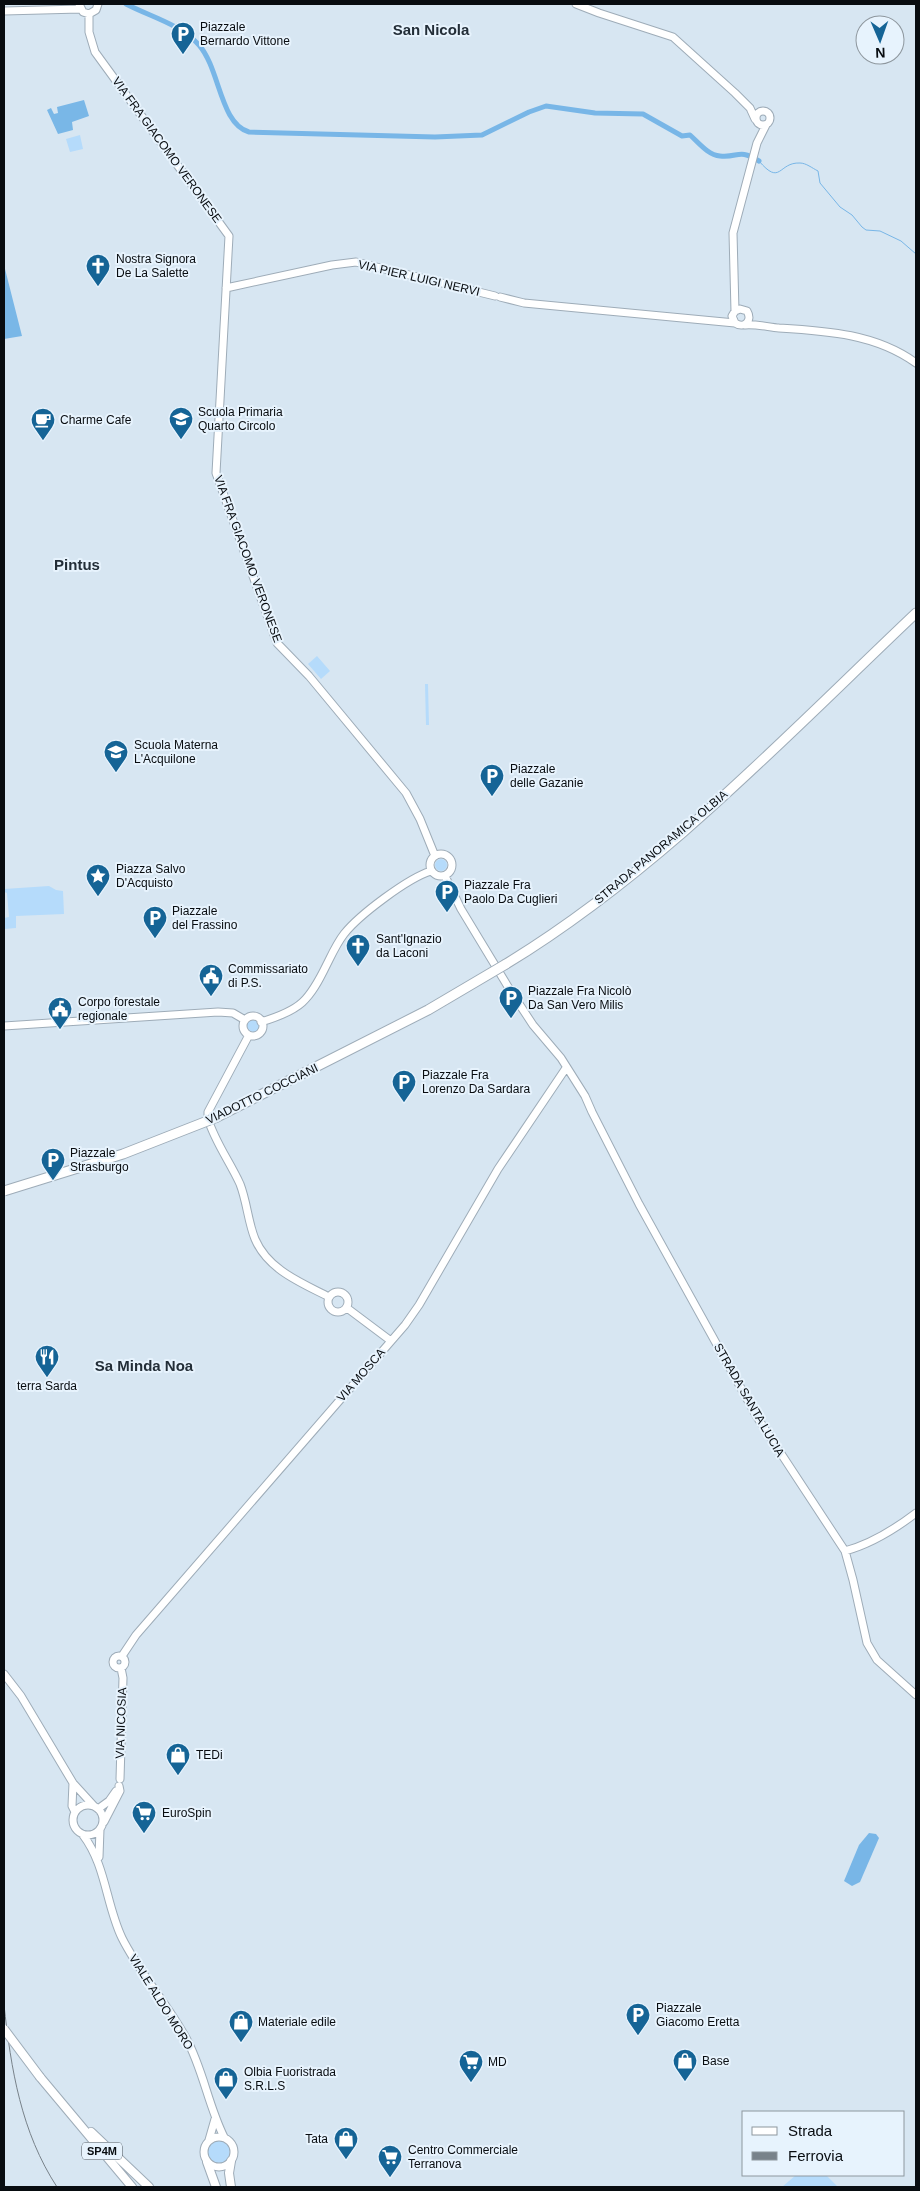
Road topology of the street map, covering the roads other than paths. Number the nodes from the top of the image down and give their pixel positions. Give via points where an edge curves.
1 (98, 4) edge
2 (576, 4) edge
3 (80, 7) edge
4 (4, 11) edge
5 (88, 14) junction
6 (750, 108) junction
7 (761, 111) junction
8 (756, 120) junction
9 (766, 125) junction
10 (757, 143) junction
11 (226, 288) junction
12 (738, 310) junction
13 (750, 316) junction
14 (734, 321) junction
15 (745, 325) junction
16 (769, 327) junction
17 (916, 363) edge
18 (916, 613) edge
19 (435, 856) junction
20 (431, 871) junction
21 (445, 876) junction
22 (506, 964) joint
23 (261, 1022) junction
24 (244, 1024) junction
25 (4, 1026) edge
26 (249, 1036) junction
27 (566, 1068) junction
28 (4, 1191) edge
29 (329, 1297) junction
30 (347, 1308) junction
31 (391, 1341) junction
32 (916, 1512) edge
33 (845, 1551) junction
34 (122, 1656) joint
35 (4, 1674) edge
36 (916, 1695) edge
37 (120, 1779) dead end
38 (73, 1783) junction
39 (96, 1807) junction
40 (74, 1812) junction
41 (102, 1826) junction
42 (83, 1835) junction
43 (105, 1886) junction
44 (4, 2029) edge
45 (72, 2115) junction
46 (215, 2119) junction
47 (224, 2138) junction
48 (209, 2140) junction
49 (231, 2161) junction
50 (208, 2162) junction
51 (132, 2187) edge
52 (150, 2187) edge
53 (216, 2187) edge
54 (231, 2187) edge

1 - 5 street via 96,10
2 - 6 street via 673,37
3 - 4 street
3 - 5 street
5 - 11 street, VIA FRA GIACOMO VERONESE via 95,52 229,236
6 - 7 street
6 - 8 street
7 - 8 street
7 - 9 street via 768,113 770,118
8 - 9 street via 761,126
8 - 10 street
9 - 10 street
10 - 12 street via 733,233
11 - 14 street, VIA PIER LUIGI NERVI via 356,262 524,303 713,322
11 - 19 street, VIA FRA GIACOMO VERONESE via 216,473 264,608 277,643 309,676 406,793
12 - 13 street via 745,310
12 - 14 street
13 - 15 street
13 - 16 street
14 - 15 street via 739,326
15 - 16 street
16 - 17 street via 853,335 902,352
18 - 22 highway, STRADA PANORAMICA OLBIA via 702,816 581,914
19 - 20 street via 430,861
19 - 21 street via 444,855 451,862 452,868
20 - 21 street
20 - 23 street via 407,882 350,927 304,1002 289,1012
21 - 27 street via 510,990
22 - 28 highway, VIADOTTO COCCIANI, bridge via 428,1010 215,1118 122,1154
23 - 24 street via 254,1017
23 - 26 street via 259,1034
24 - 25 street via 233,1013 218,1012
24 - 26 street
26 - 29 street via 208,1112 208,1119 241,1186 255,1239 263,1252 281,1271
27 - 31 street, VIA MOSCA via 498,1169 419,1305
27 - 33 street, STRADA SANTA LUCIA via 586,1096 638,1204 757,1417
29 - 30 street via 332,1311 340,1313
29 - 30 street via 336,1292 343,1293 348,1299
30 - 31 street
31 - 34 street, VIA MOSCA via 136,1635
32 - 33 street via 882,1536
33 - 36 street, STRADA SANTA LUCIA via 867,1643 877,1660
34 - 37 street, VIA NICOSIA via 125,1662 121,1668
35 - 38 street via 21,1696
38 - 39 street
38 - 40 street
39 - 40 street via 82,1806
39 - 41 street via 102,1815
39 - 41 street via 109,1802 119,1786
40 - 42 street via 74,1827
41 - 42 street via 92,1835
41 - 43 street, VIALE ALDO MORO via 98,1853
42 - 43 street, VIALE ALDO MORO via 96,1855
43 - 46 street, VIALE ALDO MORO via 126,1945 194,2054
44 - 45 main road, SP4M, bridge
45 - 51 main road, SP4M
45 - 52 main road
46 - 47 street, VIALE ALDO MORO
46 - 48 street
47 - 48 street
47 - 49 street via 234,2147
48 - 50 street via 203,2151
49 - 50 street via 220,2168
49 - 54 main road
50 - 53 main road

